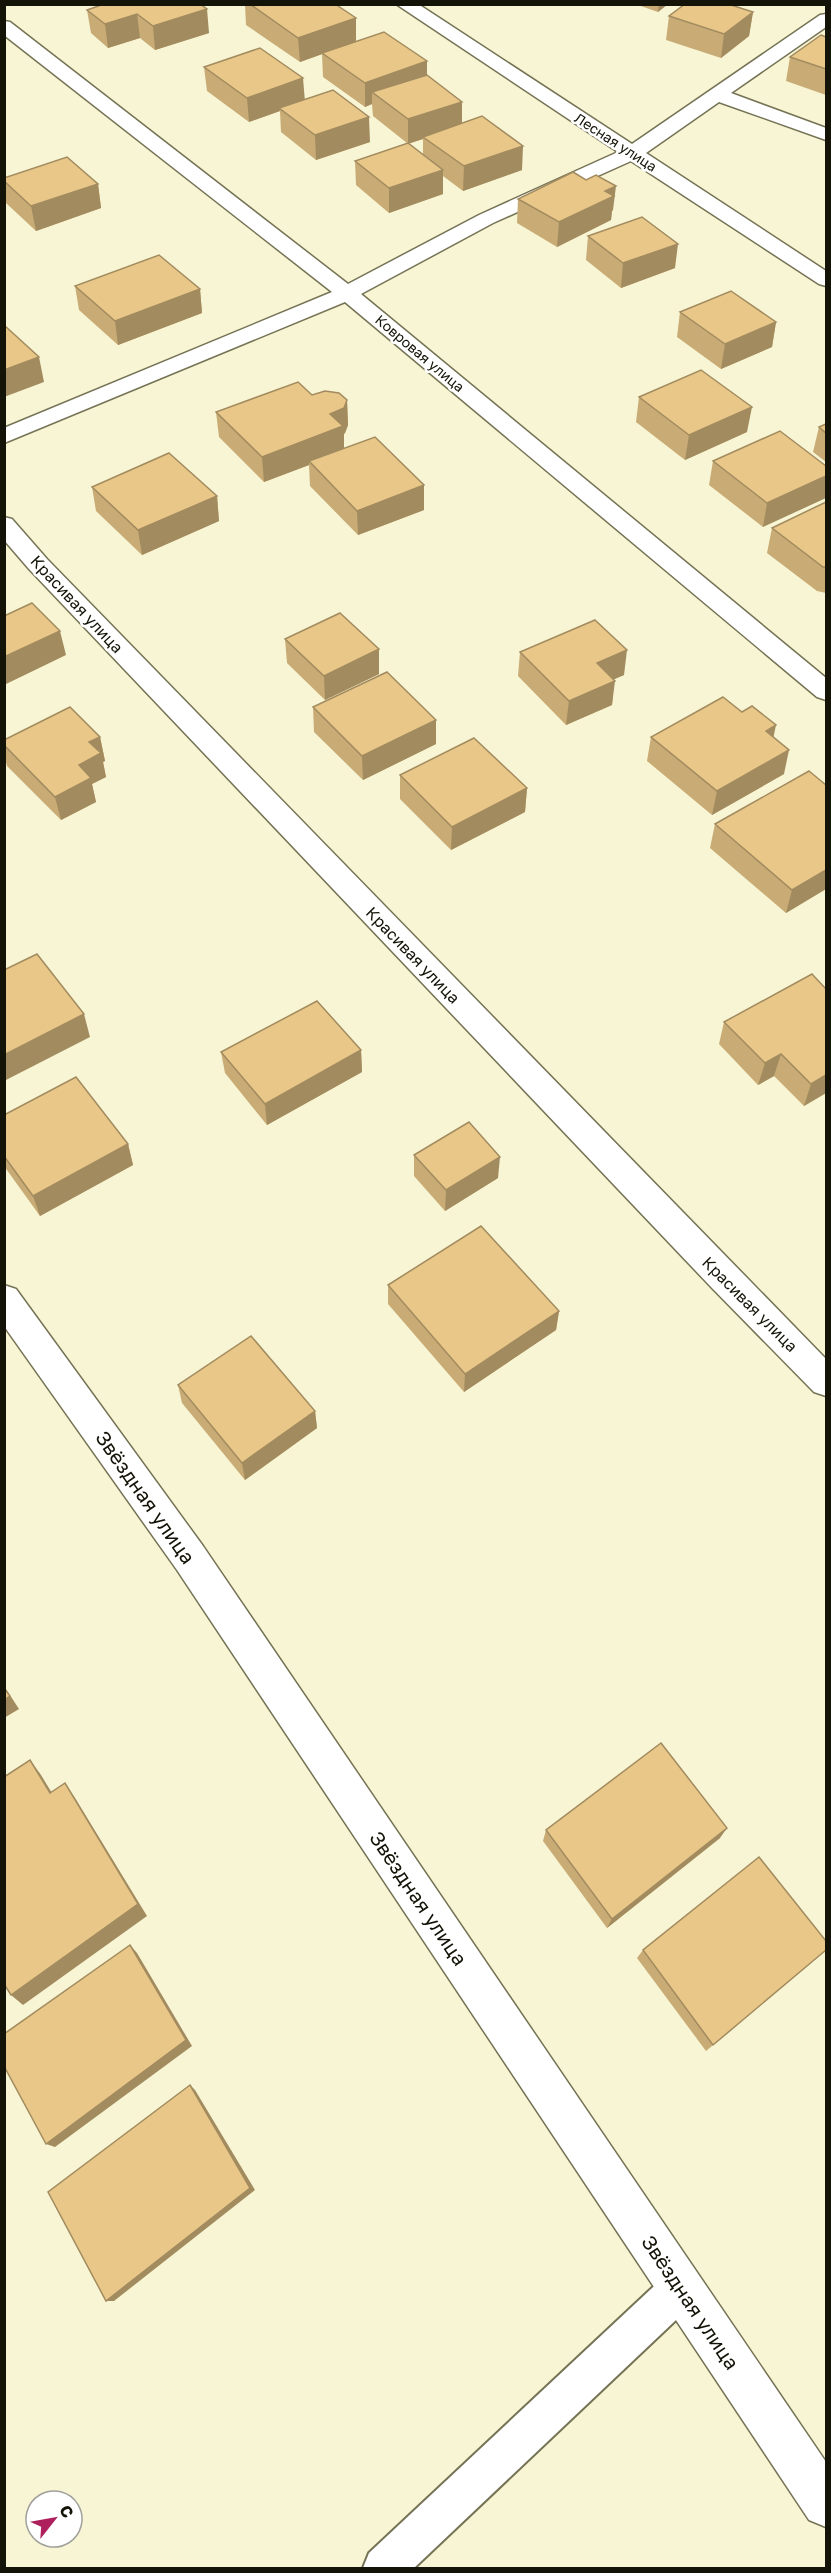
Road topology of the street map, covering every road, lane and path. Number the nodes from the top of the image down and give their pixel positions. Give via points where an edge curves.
1 (405, 4) edge
2 (826, 19) edge
3 (4, 26) edge
4 (718, 96) junction
5 (826, 134) edge
6 (633, 153) junction
7 (826, 280) edge
8 (347, 293) junction
9 (4, 436) edge
10 (4, 524) edge
11 (826, 691) edge
12 (4, 1299) edge
13 (826, 1381) edge
14 (681, 2288) junction
15 (826, 2503) edge
16 (384, 2568) edge

1 - 6 street, Лесная улица
2 - 4 street
3 - 8 street, Ковровая улица
4 - 5 street
4 - 6 street
6 - 7 street, Лесная улица
6 - 8 street via 486,219
8 - 9 street
8 - 11 street, Ковровая улица
10 - 13 street, Красивая улица via 38,564
12 - 14 street, Звёздная улица via 190,1558
14 - 15 street, Звёздная улица
14 - 16 lane

